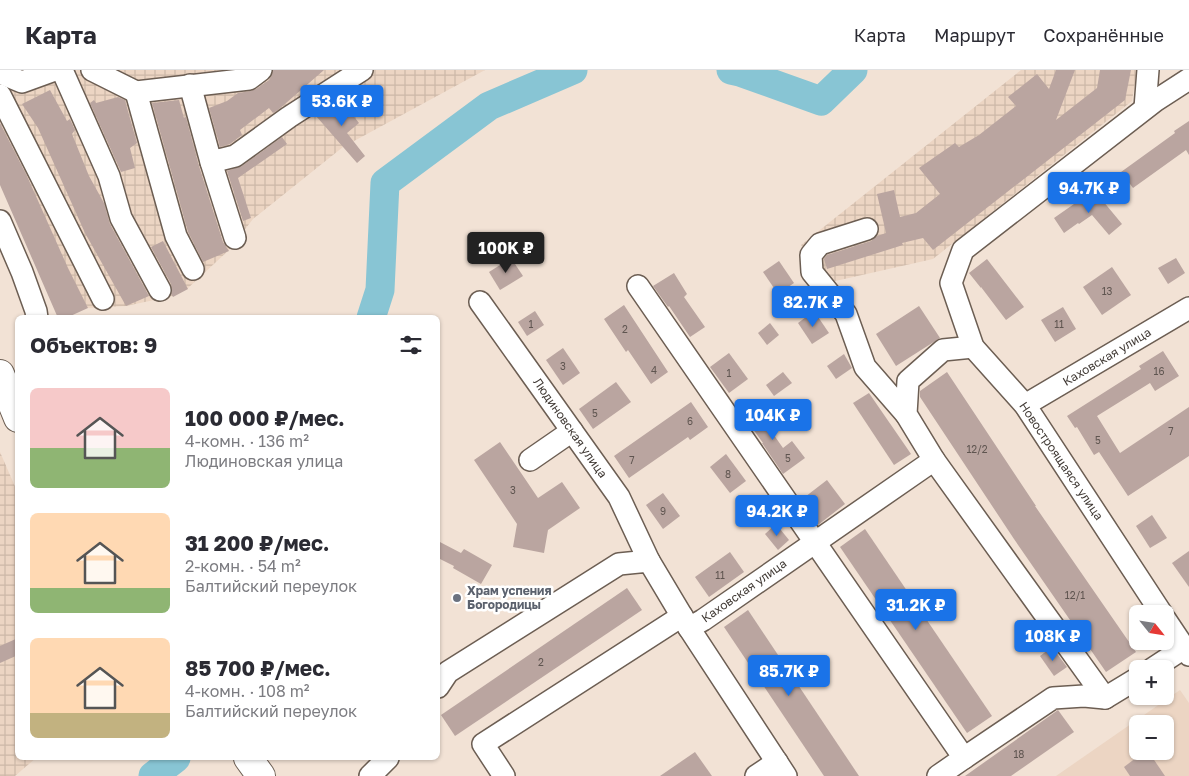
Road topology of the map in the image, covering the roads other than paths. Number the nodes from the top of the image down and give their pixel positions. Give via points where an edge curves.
1 (55, 70) edge
2 (62, 70) edge
3 (92, 70) edge
4 (261, 70) edge
5 (362, 70) edge
6 (1148, 70) edge
7 (0, 73) edge
8 (1189, 80) edge
9 (190, 85) junction
10 (136, 92) junction
11 (0, 95) edge
12 (1145, 108) junction
13 (211, 162) junction
14 (0, 221) edge
15 (867, 229) dead end
16 (235, 238) dead end
17 (193, 269) dead end
18 (638, 286) dead end
19 (160, 290) dead end
20 (103, 299) dead end
21 (480, 302) dead end
22 (1189, 308) edge
23 (36, 315) edge
24 (973, 348) junction
25 (0, 374) edge
26 (1025, 405) junction
27 (15, 411) edge
28 (906, 414) junction
29 (572, 431) junction
30 (530, 460) dead end
31 (934, 460) junction
32 (814, 542) junction
33 (649, 561) junction
34 (1156, 605) edge
35 (686, 622) junction
36 (1174, 632) edge
37 (1187, 652) edge
38 (1171, 660) edge
39 (1129, 683) edge
40 (440, 684) edge
41 (1105, 698) junction
42 (964, 758) junction
43 (386, 760) edge
44 (782, 769) edge
45 (370, 776) edge
46 (504, 776) edge
47 (756, 776) edge
48 (938, 776) edge

1 - 7 street via 22,82
2 - 19 street via 109,176 121,218
3 - 10 street
4 - 9 street via 249,79
5 - 13 street via 235,156
6 - 12 street
8 - 12 street
9 - 10 street
9 - 13 street
10 - 17 street via 176,236
11 - 20 street
12 - 24 street, Новостроящаяся улица via 963,250 951,283
13 - 16 street
14 - 23 street
15 - 28 street via 820,244 811,255 812,272 846,314 865,367
18 - 32 street
21 - 29 street, Людиновская улица
22 - 26 street, Каховская улица
24 - 26 street, Новостроящаяся улица
24 - 28 street via 943,350 908,380
25 - 27 main road
26 - 34 street, Новостроящаяся улица
28 - 31 street
29 - 30 street
29 - 33 street, Людиновская улица via 619,497
31 - 32 street, Каховская улица
31 - 41 street
32 - 35 street, Каховская улица via 703,620
32 - 42 street
33 - 35 street, Каховская улица
33 - 40 street via 619,564 448,672
35 - 44 street
35 - 46 street via 483,744
36 - 37 street
37 - 38 street
39 - 41 street
41 - 42 street via 1053,698
42 - 48 street
43 - 45 street
44 - 47 street

